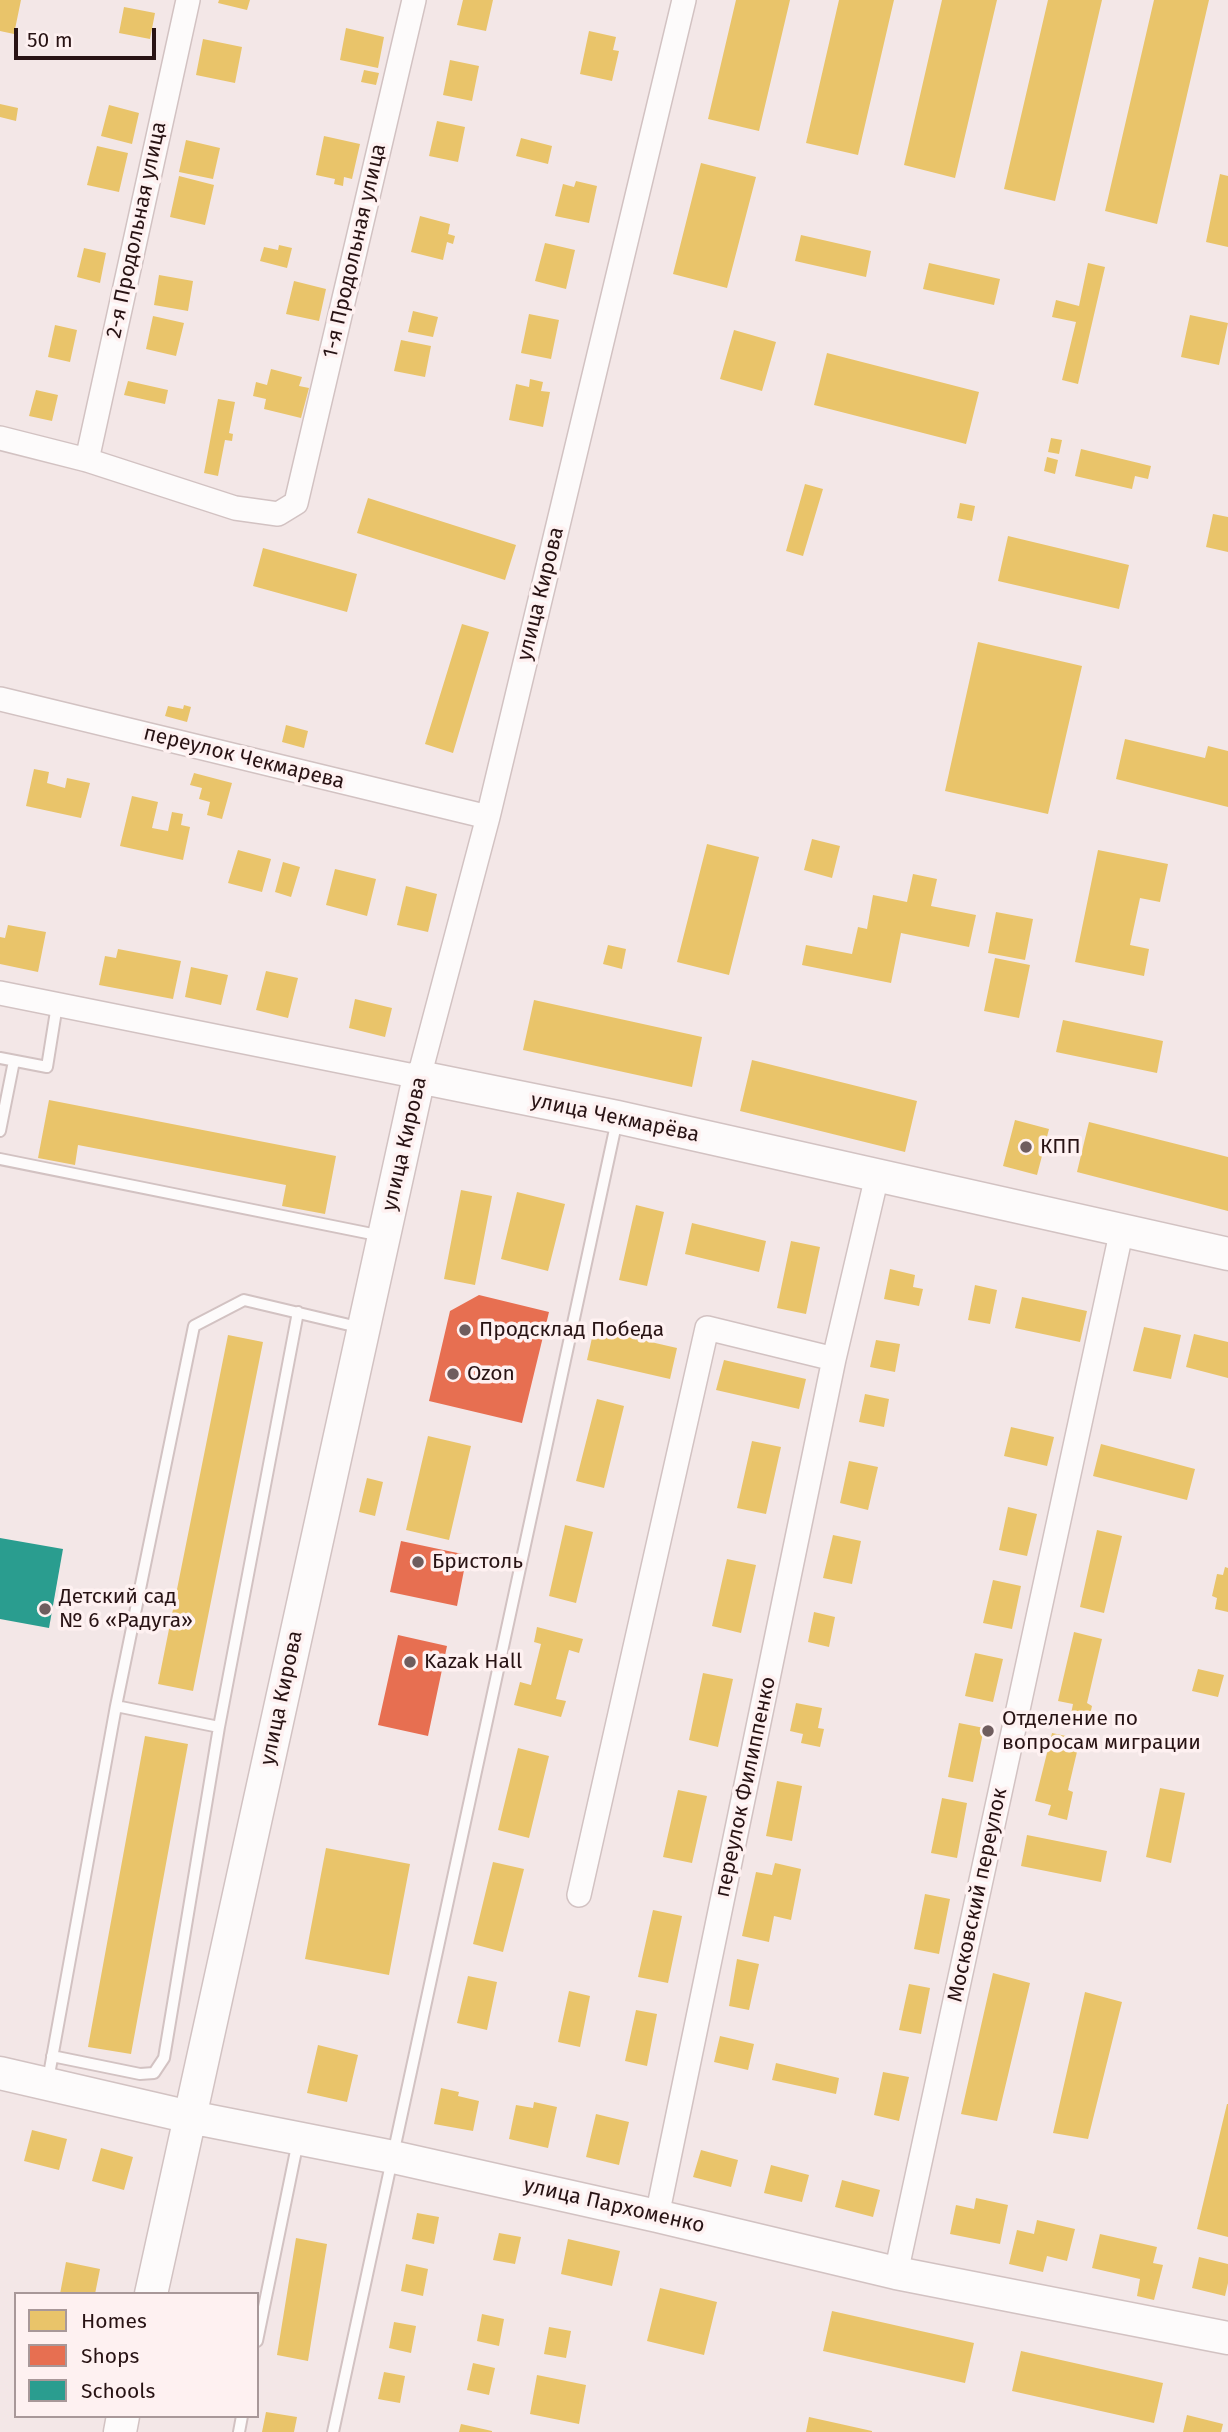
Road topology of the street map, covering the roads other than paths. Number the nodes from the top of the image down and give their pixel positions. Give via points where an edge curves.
1 (187, 0) edge
2 (414, 0) edge
3 (684, 0) edge
4 (0, 438) edge
5 (87, 460) junction
6 (0, 699) edge
7 (488, 817) junction
8 (0, 993) edge
9 (57, 1005) junction
10 (0, 1058) edge
11 (14, 1061) junction
12 (419, 1077) junction
13 (617, 1117) junction
14 (0, 1132) edge
15 (0, 1159) edge
16 (877, 1176) junction
17 (1122, 1229) junction
18 (384, 1236) junction
19 (1228, 1254) edge
20 (298, 1312) junction
21 (364, 1328) junction
22 (834, 1359) junction
23 (116, 1706) junction
24 (219, 1727) junction
25 (579, 1895) dead end
26 (50, 2070) junction
27 (0, 2073) edge
28 (190, 2117) junction
29 (298, 2138) junction
30 (393, 2157) junction
31 (657, 2216) junction
32 (896, 2273) junction
33 (150, 2292) edge
34 (259, 2331) edge
35 (1228, 2338) edge
36 (333, 2432) edge

1 - 5 street, 2-я Продольная улица
2 - 5 street, 1-я Продольная улица via 296,503 278,514 235,508
3 - 7 street, улица Кирова
4 - 5 street
6 - 7 street, переулок Чекмарева
7 - 12 street, улица Кирова
8 - 9 street, улица Чекмарёва
9 - 11 lane via 47,1067
9 - 12 street, улица Чекмарёва
10 - 11 lane
11 - 14 lane
12 - 13 street, улица Чекмарёва
12 - 18 street, улица Кирова
13 - 16 street, улица Чекмарёва
13 - 30 lane
15 - 18 lane
16 - 17 street, улица Чекмарёва
16 - 22 street, переулок Филиппенко
17 - 19 street, улица Чекмарёва
17 - 32 street, Московский переулок
18 - 21 street, улица Кирова
20 - 21 lane
20 - 23 lane via 244,1300 194,1326
20 - 24 lane
21 - 28 street, улица Кирова
22 - 25 street via 707,1328
22 - 31 street, переулок Филиппенко
23 - 24 lane
23 - 26 lane
24 - 26 lane via 164,2058 154,2073
26 - 27 street, улица Пархоменко
26 - 28 street, улица Пархоменко
28 - 29 street, улица Пархоменко
28 - 33 street, улица Кирова
29 - 30 street, улица Пархоменко
29 - 34 lane
30 - 31 street, улица Пархоменко
30 - 36 lane
31 - 32 street, улица Пархоменко
32 - 35 street, улица Пархоменко

